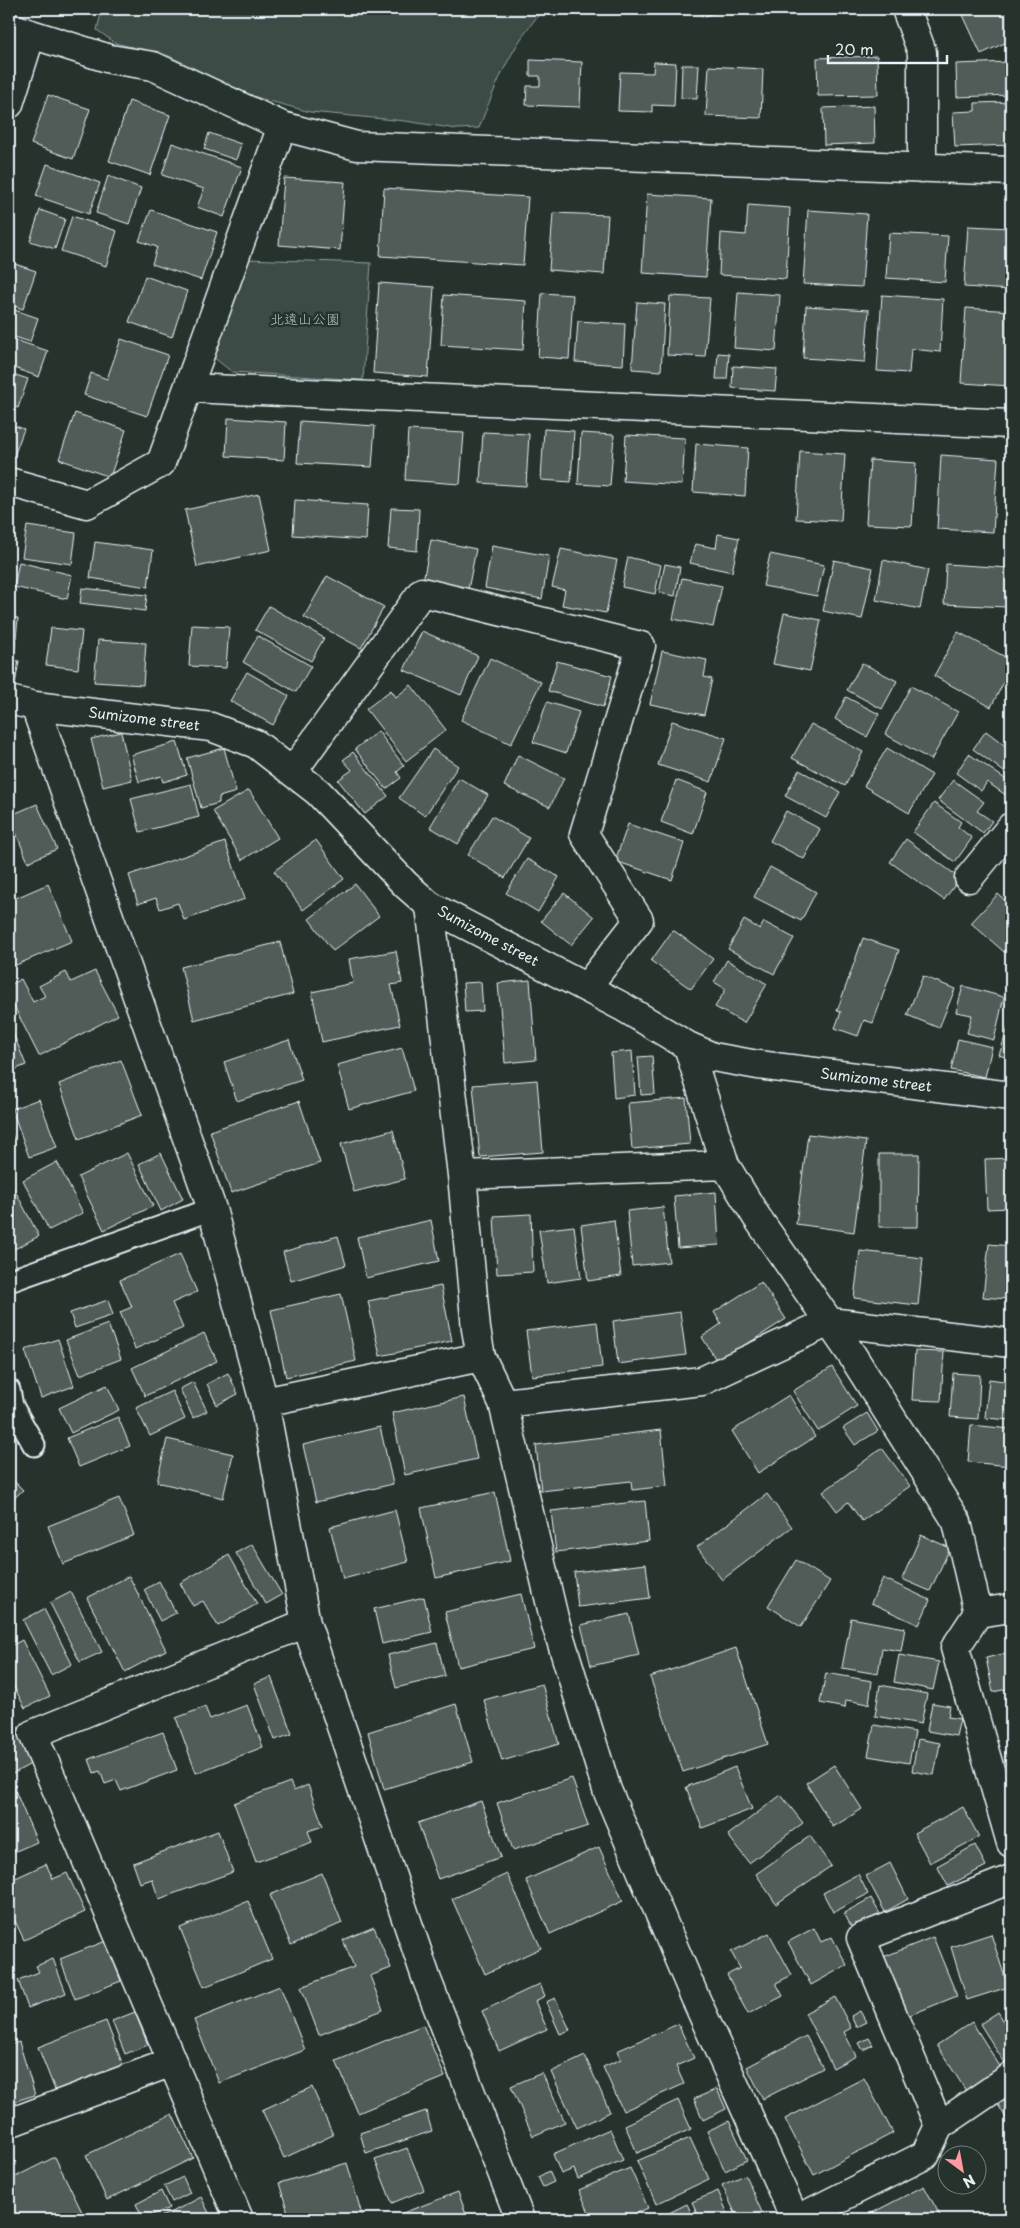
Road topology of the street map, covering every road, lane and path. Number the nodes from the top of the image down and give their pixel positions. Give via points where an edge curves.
1 (906, 9) edge
2 (20, 30) edge
3 (9, 104) edge
4 (282, 126) junction
5 (922, 168) junction
6 (1011, 171) edge
7 (189, 388) junction
8 (1011, 424) edge
9 (9, 482) edge
10 (9, 700) edge
11 (35, 706) junction
12 (292, 772) junction
13 (1011, 827) edge
14 (969, 878) dead end
15 (430, 906) junction
16 (586, 988) junction
17 (688, 1046) junction
18 (1011, 1096) edge
19 (726, 1165) junction
20 (462, 1175) junction
21 (212, 1209) junction
22 (9, 1281) edge
23 (829, 1322) junction
24 (1011, 1343) edge
25 (481, 1357) junction
26 (9, 1390) edge
27 (264, 1402) junction
28 (503, 1403) junction
29 (34, 1445) dead end
30 (1011, 1608) edge
31 (978, 1613) junction
32 (306, 1623) junction
33 (1011, 1843) edge
34 (1011, 1879) edge
35 (172, 2062) junction
36 (1011, 2077) edge
37 (9, 2123) edge
38 (939, 2126) junction
39 (239, 2219) edge
40 (520, 2219) edge
41 (796, 2219) edge

1 - 5 street via 922,52
2 - 3 street
2 - 4 street via 110,59 153,66
4 - 5 street via 357,146
4 - 7 street
5 - 6 street
7 - 8 street
7 - 9 street via 162,463 87,504
10 - 11 street, Sumizome street
11 - 12 street, Sumizome street via 211,727 256,744
11 - 21 street
12 - 15 street, Sumizome street via 318,792
12 - 16 street via 422,592 641,646 584,834 639,920
13 - 14 street
15 - 16 street, Sumizome street
15 - 20 street
16 - 17 street, Sumizome street
17 - 18 street, Sumizome street via 712,1057 758,1065
17 - 19 street
19 - 20 street
19 - 23 street via 756,1216
20 - 25 street
21 - 22 lane
21 - 27 street
23 - 24 street
23 - 28 street via 702,1381
23 - 31 street via 957,1522
25 - 27 street
25 - 28 street
26 - 29 lane via 12,1406
27 - 32 street
28 - 41 street via 554,1618 607,1790 694,1995
30 - 31 street
31 - 33 street via 955,1648
32 - 35 street via 33,1734
32 - 40 street via 427,1980
34 - 38 street via 861,1938
35 - 37 street
35 - 39 street
36 - 38 street
38 - 41 street via 925,2155

